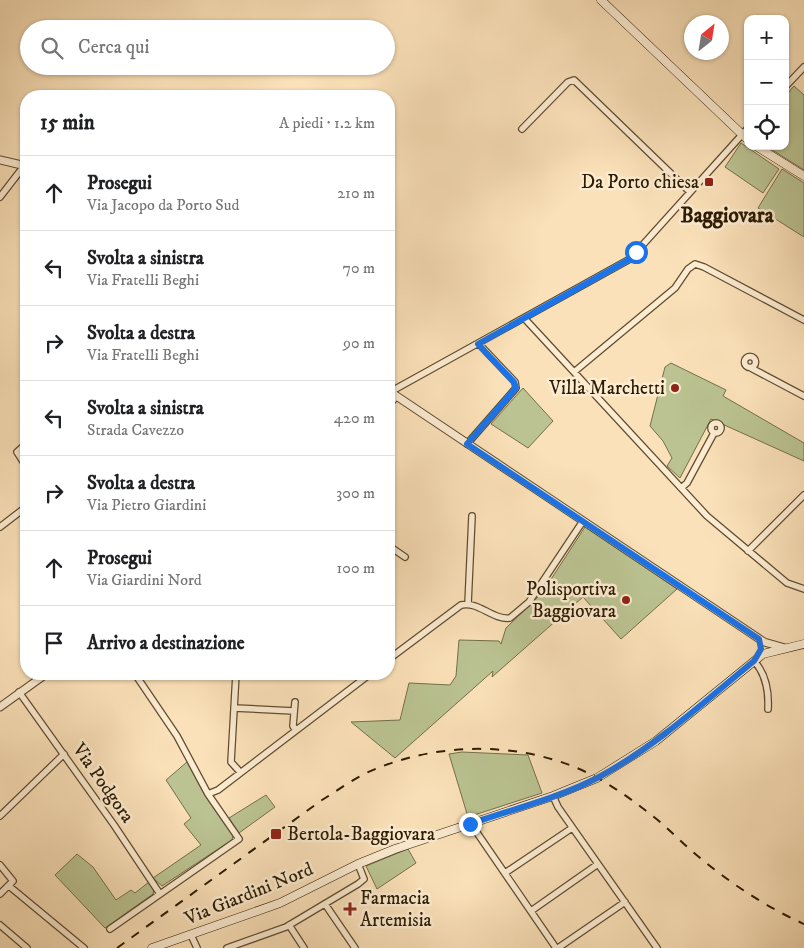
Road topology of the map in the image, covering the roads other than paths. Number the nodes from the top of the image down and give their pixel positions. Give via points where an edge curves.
1 (601, 0) edge
2 (804, 67) edge
3 (789, 83) edge
4 (522, 129) dead end
5 (744, 136) edge
6 (744, 138) edge
7 (762, 150) edge
8 (0, 160) edge
9 (20, 165) edge
10 (20, 172) edge
11 (804, 176) edge
12 (690, 192) junction
13 (0, 197) edge
14 (525, 319) junction
15 (804, 320) edge
16 (478, 344) junction
17 (753, 366) dead end
18 (574, 372) junction
19 (395, 391) edge
20 (395, 395) edge
21 (804, 396) edge
22 (714, 433) dead end
23 (467, 444) junction
24 (681, 488) junction
25 (804, 495) edge
26 (20, 512) edge
27 (472, 516) dead end
28 (582, 521) junction
29 (0, 527) edge
30 (395, 550) edge
31 (748, 551) junction
32 (405, 557) dead end
33 (803, 589) edge
34 (468, 604) junction
35 (759, 639) junction
36 (803, 644) edge
37 (785, 648) junction
38 (395, 654) edge
39 (754, 661) junction
40 (37, 680) edge
41 (140, 680) edge
42 (236, 680) edge
43 (362, 680) edge
44 (19, 692) junction
45 (295, 702) dead end
46 (0, 707) edge
47 (234, 708) junction
48 (768, 709) dead end
49 (294, 711) junction
50 (296, 730) junction
51 (64, 754) junction
52 (240, 772) junction
53 (208, 794) junction
54 (553, 796) junction
55 (0, 816) edge
56 (470, 824) junction
57 (572, 828) junction
58 (358, 864) junction
59 (598, 864) junction
60 (0, 866) edge
61 (505, 874) junction
62 (11, 884) junction
63 (0, 894) edge
64 (160, 894) junction
65 (625, 902) junction
66 (325, 904) junction
67 (531, 911) junction
68 (0, 925) edge
69 (289, 925) junction
70 (110, 929) dead end
71 (191, 935) junction
72 (27, 948) edge
73 (84, 948) edge
74 (152, 948) edge
75 (197, 948) edge
76 (227, 948) edge
77 (304, 948) edge
78 (355, 948) edge
79 (557, 948) edge
80 (656, 948) edge

1 - 5 main road
2 - 3 street
4 - 12 street via 568,82 574,80
6 - 12 street
7 - 11 main road
8 - 9 street
10 - 13 street
12 - 14 street via 630,259
14 - 16 street
14 - 18 street
15 - 18 street via 696,264 688,269 675,288
16 - 19 street
16 - 23 street via 516,388
17 - 21 street
18 - 24 street
20 - 23 street
22 - 24 street via 687,483
23 - 28 street
24 - 31 street via 707,516
25 - 31 street
26 - 29 street
27 - 34 street
28 - 34 street via 529,602 510,618 498,618
28 - 35 street
30 - 32 street
31 - 33 street via 787,583
34 - 38 street via 452,610
35 - 37 street via 770,646
35 - 39 street via 761,649
36 - 37 main road, Via Giardini Nord
37 - 39 main road, Via Giardini Nord via 772,650
39 - 48 street via 762,670
39 - 54 main road, Via Giardini Nord via 676,726 625,762 597,778
40 - 44 street
41 - 53 street via 177,736
42 - 47 street
43 - 50 street
44 - 46 street
44 - 51 street, Via Podgora
45 - 49 street
47 - 49 street
47 - 52 street via 231,762
49 - 50 street via 293,726
50 - 52 street
51 - 55 street
51 - 64 street, Via Podgora
52 - 53 street
53 - 64 street via 239,839
54 - 56 main road, Via Giardini Nord
54 - 57 street
56 - 58 main road, Via Giardini Nord
56 - 61 street
57 - 59 street
57 - 61 street
58 - 66 street via 364,879
58 - 71 main road, Via Giardini Nord via 280,903
59 - 65 street
59 - 67 street
60 - 62 street
61 - 67 street
62 - 63 street
62 - 73 street
64 - 70 street
65 - 79 street
65 - 80 street
66 - 69 street
66 - 78 street
67 - 79 street
68 - 72 street
69 - 76 street
69 - 77 street
71 - 74 main road, Via Giardini Nord
71 - 75 street

